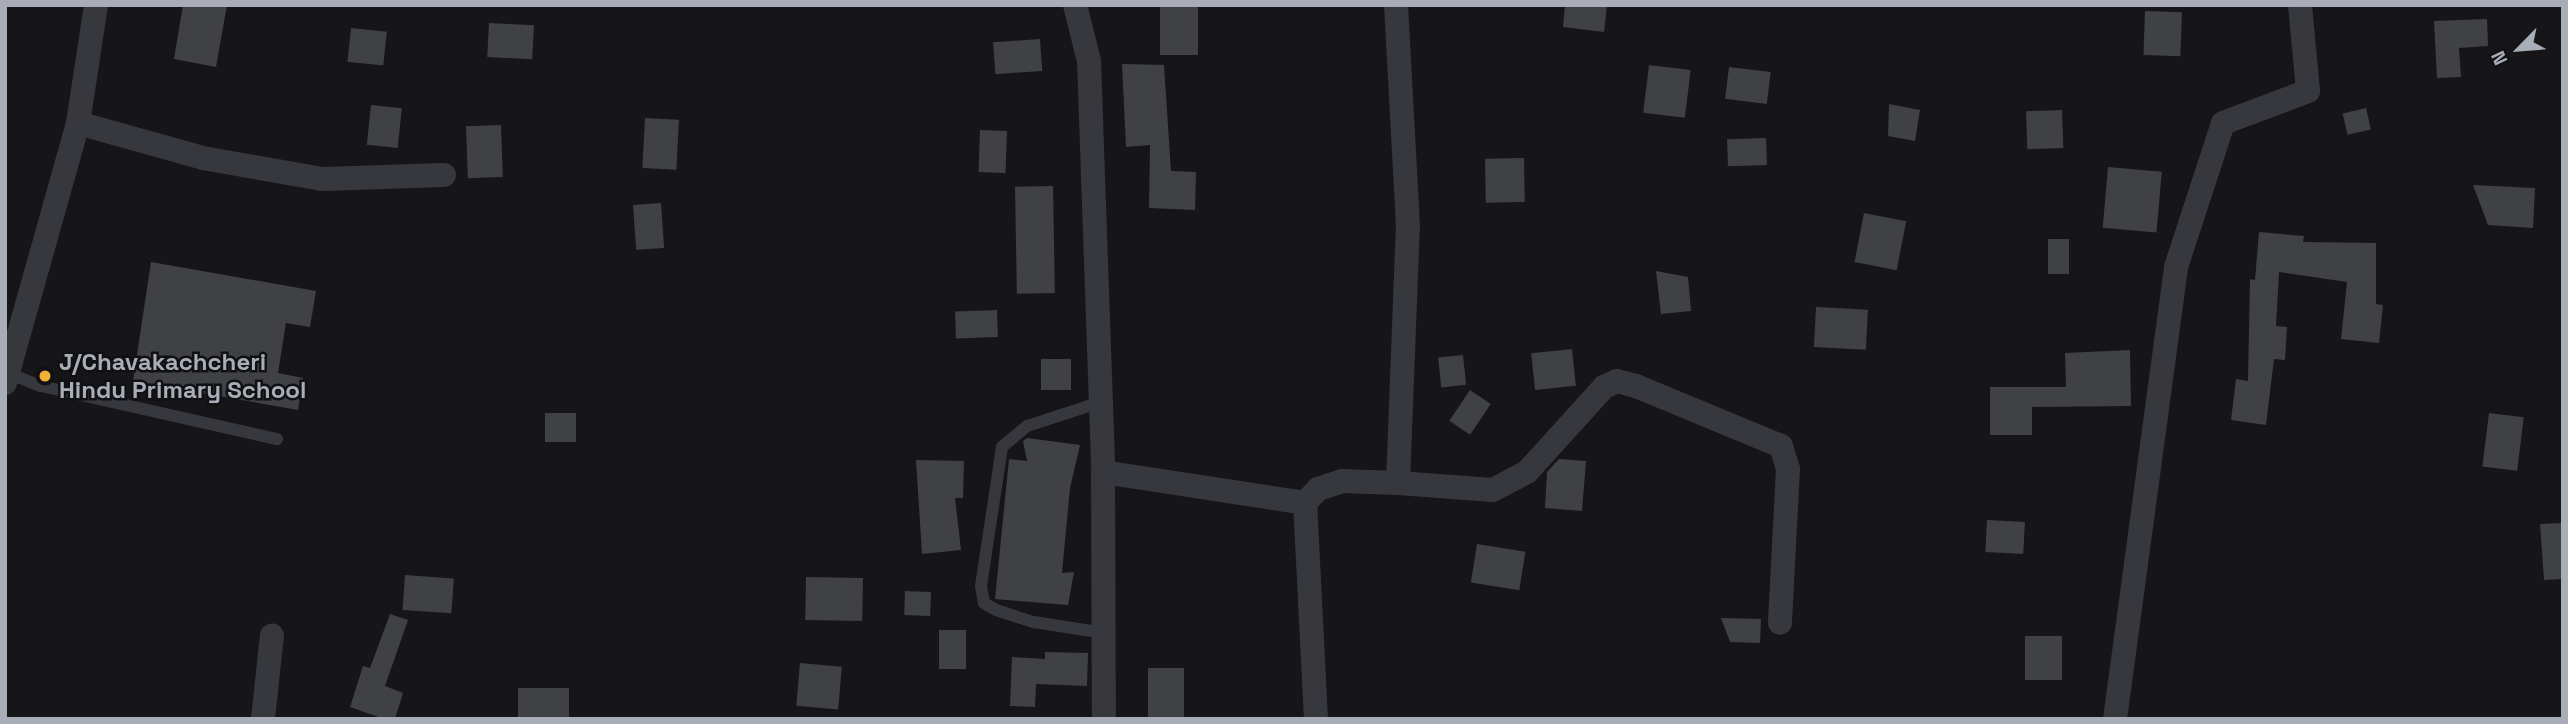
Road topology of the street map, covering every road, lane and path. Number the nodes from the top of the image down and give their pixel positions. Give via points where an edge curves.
1 (96, 5) edge
2 (1075, 5) edge
3 (1396, 5) edge
4 (2300, 5) edge
5 (78, 123) junction
6 (444, 175) dead end
7 (6, 376) edge
8 (1101, 402) junction
9 (277, 439) dead end
10 (1103, 472) junction
11 (1398, 483) junction
12 (1305, 503) junction
13 (1780, 623) dead end
14 (1104, 633) junction
15 (272, 635) dead end
16 (263, 719) edge
17 (1104, 719) edge
18 (1316, 719) edge
19 (2115, 719) edge

1 - 5 street
2 - 8 street via 1089,61
3 - 11 street via 1408,226
4 - 19 street via 2308,91 2223,123 2176,267
5 - 6 street via 202,158 322,179
5 - 7 street
7 - 9 lane
8 - 10 street
8 - 14 lane via 1027,426 1002,447 981,586 984,603 996,610 1034,622
10 - 12 street
10 - 14 street
11 - 12 street via 1342,481 1318,489
11 - 13 street via 1493,490 1527,472 1604,387 1617,382 1636,386 1781,446 1788,469
12 - 18 street
14 - 17 street
15 - 16 street

